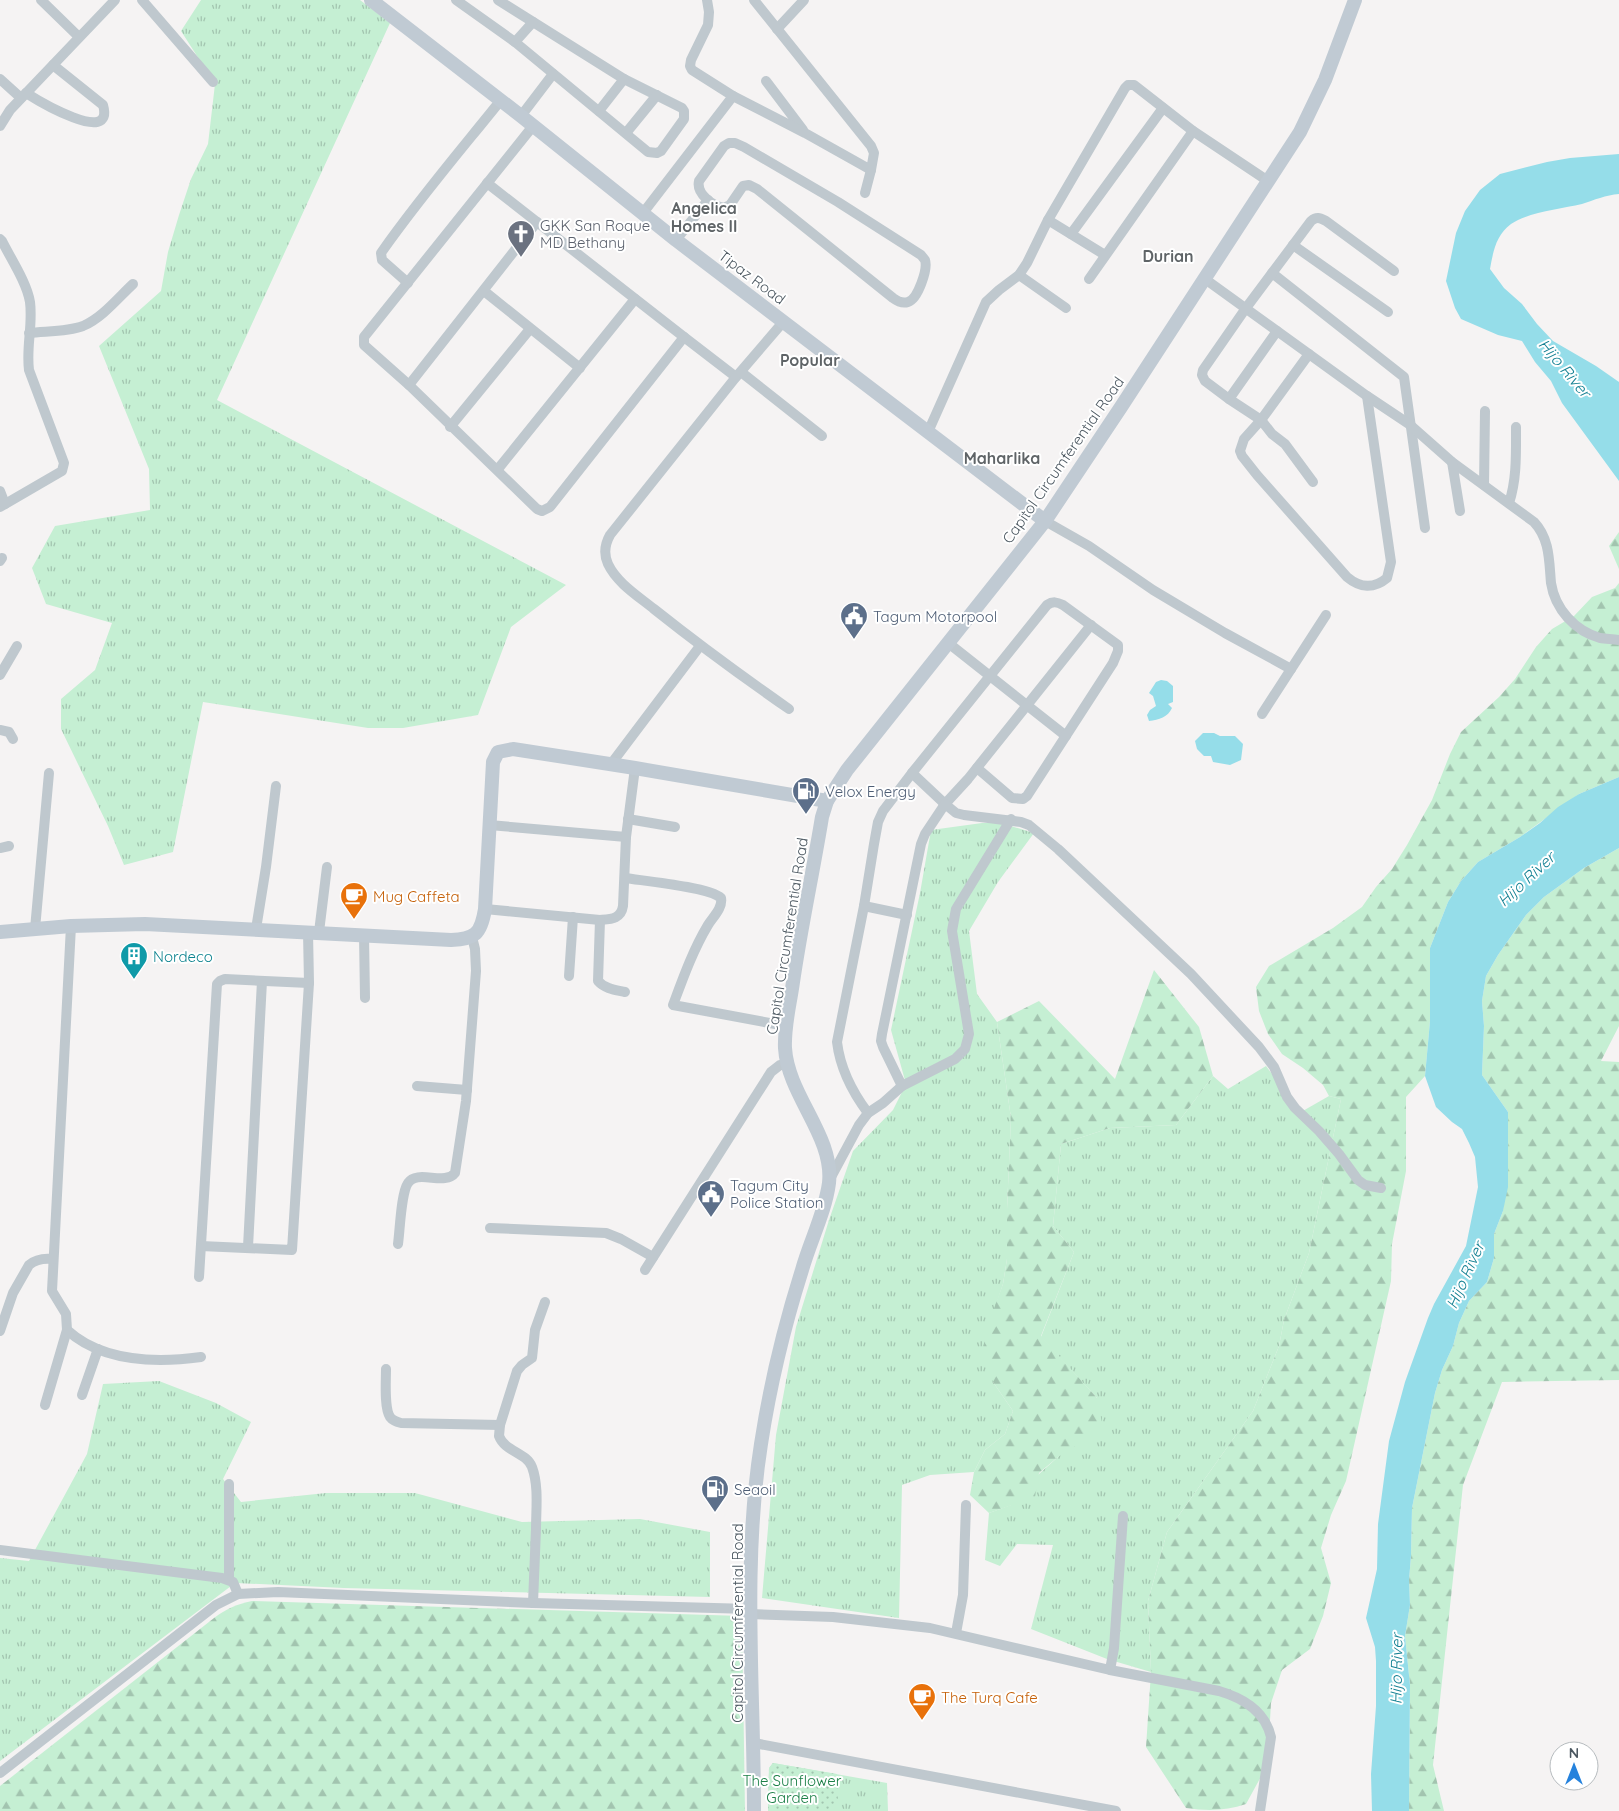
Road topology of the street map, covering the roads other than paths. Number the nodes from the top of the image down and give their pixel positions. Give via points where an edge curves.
1 (41, 0) edge
2 (115, 0) edge
3 (142, 0) edge
4 (371, 0) edge
5 (456, 0) edge
6 (498, 0) edge
7 (707, 0) edge
8 (754, 0) edge
9 (804, 0) edge
10 (1355, 0) edge
11 (534, 22) junction
12 (778, 29) junction
13 (80, 37) junction
14 (515, 42) junction
15 (53, 64) junction
16 (553, 74) junction
17 (624, 78) junction
18 (0, 79) edge
19 (766, 81) dead end
20 (213, 82) dead end
21 (657, 95) junction
22 (24, 96) junction
23 (733, 96) junction
24 (501, 100) junction
25 (1163, 108) junction
26 (599, 111) junction
27 (521, 116) junction
28 (0, 126) edge
29 (533, 126) junction
30 (1193, 131) junction
31 (626, 133) junction
32 (805, 133) junction
33 (871, 170) junction
34 (1268, 181) junction
35 (487, 183) junction
36 (865, 193) dead end
37 (708, 200) junction
38 (643, 213) junction
39 (1048, 220) junction
40 (538, 222) junction
41 (1071, 234) junction
42 (0, 239) edge
43 (676, 240) junction
44 (1293, 245) junction
45 (1105, 255) junction
46 (1394, 271) dead end
47 (1272, 273) junction
48 (1019, 274) junction
49 (1089, 279) dead end
50 (1205, 279) junction
51 (408, 283) junction
52 (133, 284) dead end
53 (484, 291) junction
54 (635, 300) junction
55 (1066, 308) dead end
56 (1246, 308) junction
57 (1388, 312) dead end
58 (784, 321) junction
59 (530, 329) junction
60 (1277, 331) junction
61 (29, 333) junction
62 (684, 337) junction
63 (1309, 354) junction
64 (580, 368) junction
65 (739, 374) junction
66 (409, 385) junction
67 (1367, 396) junction
68 (1229, 399) junction
69 (1485, 411) dead end
70 (1260, 420) junction
71 (1409, 424) junction
72 (450, 426) junction
73 (1516, 427) dead end
74 (928, 432) junction
75 (822, 436) dead end
76 (1452, 462) junction
77 (498, 470) junction
78 (1313, 482) dead end
79 (1484, 485) junction
80 (0, 491) edge
81 (1509, 503) junction
82 (2, 506) edge
83 (1460, 511) dead end
84 (1045, 521) junction
85 (1425, 528) dead end
86 (1326, 615) dead end
87 (1090, 625) junction
88 (1619, 640) edge
89 (947, 642) junction
90 (17, 646) dead end
91 (700, 646) junction
92 (1291, 669) junction
93 (0, 672) edge
94 (991, 677) junction
95 (1026, 706) junction
96 (789, 709) dead end
97 (1262, 714) dead end
98 (0, 730) edge
99 (1066, 736) junction
100 (13, 740) dead end
101 (610, 764) junction
102 (635, 768) junction
103 (977, 768) junction
104 (49, 773) dead end
105 (912, 773) junction
106 (276, 786) dead end
107 (827, 801) junction
108 (945, 804) junction
109 (628, 820) junction
110 (1011, 820) junction
111 (489, 825) junction
112 (675, 826) dead end
113 (626, 837) junction
114 (327, 867) dead end
115 (625, 878) junction
116 (864, 906) junction
117 (485, 909) junction
118 (907, 915) junction
119 (573, 917) junction
120 (600, 920) junction
121 (71, 926) junction
122 (256, 929) junction
123 (35, 930) junction
124 (0, 932) edge
125 (314, 932) junction
126 (364, 935) junction
127 (472, 937) junction
128 (569, 976) dead end
129 (262, 982) junction
130 (309, 983) junction
131 (625, 992) dead end
132 (365, 998) dead end
133 (786, 1026) junction
134 (787, 1063) junction
135 (417, 1086) dead end
136 (902, 1086) junction
137 (467, 1090) junction
138 (868, 1113) junction
139 (829, 1182) junction
140 (1382, 1188) dead end
141 (490, 1228) dead end
142 (398, 1244) dead end
143 (201, 1246) junction
144 (248, 1247) junction
145 (653, 1257) junction
146 (54, 1259) junction
147 (645, 1270) dead end
148 (199, 1277) dead end
149 (545, 1302) dead end
150 (67, 1330) junction
151 (0, 1332) edge
152 (98, 1349) junction
153 (201, 1357) dead end
154 (386, 1369) dead end
155 (82, 1395) dead end
156 (45, 1405) dead end
157 (500, 1425) junction
158 (229, 1484) dead end
159 (966, 1505) dead end
160 (1124, 1516) dead end
161 (0, 1550) edge
162 (229, 1579) junction
163 (238, 1594) junction
164 (533, 1604) junction
165 (750, 1611) junction
166 (956, 1633) junction
167 (1110, 1670) junction
168 (754, 1743) junction
169 (0, 1773) edge
170 (754, 1811) edge
171 (1116, 1811) edge
172 (1260, 1811) edge

1 - 13 street
2 - 13 street
3 - 20 street
4 - 24 main road, Tipaz Road
5 - 14 street
6 - 11 street
7 - 23 street via 708,25 690,66
8 - 12 street
9 - 12 street
10 - 34 main road, Capitol Circumferential Road via 1313,105 1300,132
11 - 14 street
11 - 17 street
12 - 33 street via 871,146 874,153
13 - 15 street
14 - 16 street
15 - 22 street
15 - 22 street via 103,105 102,120 88,121 68,115
16 - 26 street
16 - 27 street
17 - 21 street
17 - 26 street
18 - 22 street
19 - 32 street
21 - 31 street
21 - 31 street via 682,108 685,116 661,151 648,152
22 - 28 street
23 - 32 street
23 - 38 street
24 - 27 main road, Tipaz Road
24 - 51 street via 420,198 381,253 382,260
25 - 30 street
25 - 39 street via 1134,85 1124,88
25 - 41 street
26 - 31 street
27 - 29 main road, Tipaz Road
29 - 35 street
29 - 38 main road, Tipaz Road
30 - 34 street
30 - 45 street
32 - 33 street
33 - 36 street
34 - 50 main road, Capitol Circumferential Road
35 - 40 street
35 - 51 street
37 - 37 street via 724,208 744,186 757,189 901,302 913,298 926,272 921,255 838,202 735,143 724,146 699,181 700,190
37 - 43 street
38 - 43 main road, Tipaz Road
39 - 41 street
39 - 48 street
40 - 53 street
40 - 54 street
41 - 45 street
42 - 61 street via 28,292
43 - 58 main road, Tipaz Road
44 - 46 street via 1311,221 1320,218
44 - 47 street
44 - 57 street
45 - 49 street
47 - 56 street
47 - 71 street via 1404,377
48 - 55 street
48 - 74 street via 986,302
50 - 56 street
50 - 84 main road, Capitol Circumferential Road
51 - 66 street via 363,340 366,348
52 - 61 street via 83,326
53 - 59 street
53 - 66 street
54 - 62 street
54 - 64 street
56 - 60 street
56 - 68 street via 1202,375
58 - 65 street
58 - 74 main road, Tipaz Road
59 - 64 street
59 - 72 street
60 - 63 street
60 - 68 street
61 - 82 street via 29,370 64,468
62 - 65 street
62 - 77 street via 546,510 537,509
63 - 67 street
63 - 70 street
64 - 77 street
65 - 75 street
65 - 91 street via 606,542 608,563 615,575
66 - 72 street
67 - 70 street via 1390,553 1387,578 1373,586 1362,586 1347,577 1242,456 1244,439
67 - 71 street
68 - 70 street
69 - 79 street
70 - 78 street via 1285,444
71 - 76 street
71 - 85 street
72 - 77 street
73 - 81 street via 1513,491
74 - 84 main road, Tipaz Road
76 - 79 street
76 - 83 street
79 - 81 street
80 - 82 street
81 - 88 street via 1541,530 1552,586 1561,609 1571,622 1601,638
84 - 89 main road, Capitol Circumferential Road
84 - 92 street via 1089,546 1153,590
86 - 92 street
87 - 94 street via 1063,605 1051,602
87 - 95 street
87 - 99 street via 1114,641 1118,651
89 - 94 street
89 - 107 main road, Capitol Circumferential Road via 847,770
90 - 93 street
91 - 96 street
91 - 101 street
92 - 97 street
94 - 95 street
94 - 105 street
95 - 99 street
95 - 103 street
98 - 100 street via 9,732
99 - 103 street via 1023,799 1012,798
101 - 102 main road
101 - 111 main road via 513,749 498,752 493,762
102 - 107 main road
102 - 109 street
103 - 108 street
104 - 123 street
105 - 108 street
105 - 116 street via 878,822
106 - 122 street
107 - 133 main road, Capitol Circumferential Road
108 - 110 street via 964,815
108 - 118 street via 921,844
109 - 112 street
109 - 113 street
110 - 136 street via 954,916 952,931 969,1034 964,1049 955,1059
110 - 140 street via 1029,825 1058,849 1191,974 1259,1047 1274,1067 1291,1102 1334,1148 1358,1180 1364,1185
111 - 113 street
111 - 117 main road
113 - 115 street
114 - 125 street
115 - 120 street via 622,912 612,919
115 - 133 street via 713,893 721,898 722,905 695,950 673,1005
116 - 118 street
116 - 138 street via 837,1042 839,1056 857,1098
117 - 119 street
117 - 127 main road via 479,931
118 - 136 street via 881,1041
119 - 120 street
119 - 128 street
120 - 131 street via 598,981 608,988
121 - 122 main road via 145,924
121 - 123 main road
121 - 146 street
122 - 125 main road
123 - 124 main road
125 - 126 main road
125 - 130 street
126 - 127 main road via 451,940
126 - 132 street
127 - 137 street via 476,971
129 - 130 street
129 - 143 street via 225,979 220,981 216,990
129 - 144 street
130 - 144 street via 292,1250
133 - 134 main road, Capitol Circumferential Road
134 - 139 main road, Capitol Circumferential Road via 826,1150
134 - 145 street via 780,1064 771,1072
135 - 137 street
136 - 138 street
137 - 142 street via 455,1173 449,1178 410,1180 404,1194
138 - 139 street
139 - 165 main road, Capitol Circumferential Road via 786,1322 761,1444 752,1517
141 - 145 street via 606,1233
143 - 144 street
143 - 148 street
145 - 147 street
146 - 150 street via 52,1292 64,1308
146 - 151 street via 40,1259 29,1265 13,1293
149 - 157 street via 535,1330 532,1358 517,1371
150 - 152 street
150 - 156 street
152 - 153 street via 151,1360
152 - 155 street
154 - 157 street via 388,1410 394,1420 401,1423
157 - 164 street via 500,1441 527,1459 535,1480
158 - 162 street
159 - 166 street via 963,1595
160 - 167 street
161 - 162 street
162 - 163 street
163 - 164 street via 278,1592
163 - 169 street via 216,1605
164 - 165 street
165 - 166 street via 871,1620
165 - 168 main road, Capitol Circumferential Road
166 - 167 street
167 - 172 street via 1219,1690 1254,1708 1269,1727 1271,1737
168 - 170 main road, Capitol Circumferential Road
168 - 171 street

